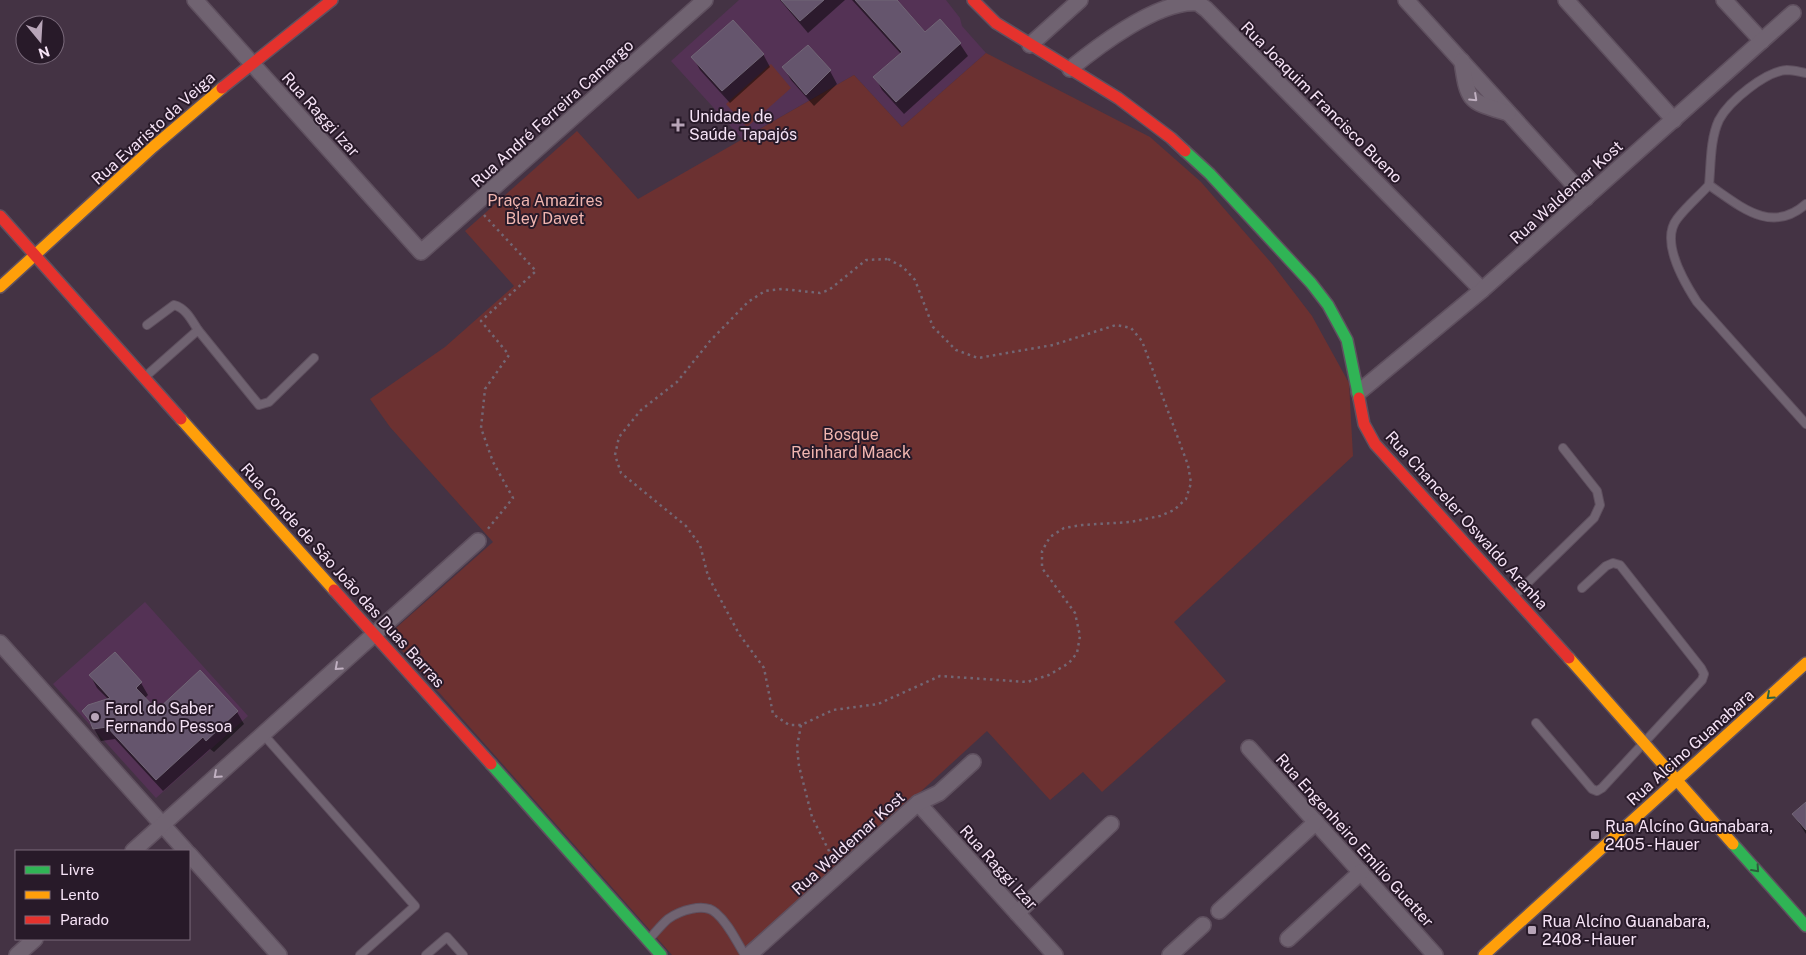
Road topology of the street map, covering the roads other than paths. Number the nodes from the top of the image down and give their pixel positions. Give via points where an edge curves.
1 (195, 0) edge
2 (332, 0) edge
3 (705, 0) edge
4 (973, 0) edge
5 (1080, 0) edge
6 (1406, 0) edge
7 (1566, 0) edge
8 (1724, 0) edge
9 (1793, 14) dead end
10 (1762, 41) junction
11 (1030, 45) junction
12 (253, 64) junction
13 (1070, 69) junction
14 (1806, 73) edge
15 (1674, 120) junction
16 (1709, 185) junction
17 (1586, 198) junction
18 (1806, 204) edge
19 (0, 216) edge
20 (422, 252) joint
21 (35, 255) junction
22 (0, 287) edge
23 (1482, 290) junction
24 (147, 325) dead end
25 (198, 330) junction
26 (314, 358) dead end
27 (144, 377) junction
28 (1359, 392) junction
29 (1806, 424) edge
30 (1563, 448) dead end
31 (478, 541) road end
32 (1582, 588) dead end
33 (1514, 596) junction
34 (374, 634) junction
35 (0, 643) edge
36 (1806, 663) edge
37 (1536, 723) dead end
38 (263, 734) junction
39 (1644, 742) junction
40 (1249, 748) dead end
41 (973, 762) dead end
42 (1677, 780) junction
43 (918, 803) junction
44 (1316, 822) junction
45 (1111, 824) dead end
46 (162, 825) junction
47 (134, 850) edge
48 (185, 850) edge
49 (190, 855) edge
50 (1361, 872) junction
51 (1219, 911) dead end
52 (1017, 912) junction
53 (1203, 926) dead end
54 (1806, 926) edge
55 (1288, 939) dead end
56 (34, 940) edge
57 (648, 940) junction
58 (17, 955) edge
59 (279, 955) edge
60 (360, 955) edge
61 (426, 955) edge
62 (463, 955) edge
63 (661, 955) edge
64 (745, 955) edge
65 (749, 955) edge
66 (1055, 955) edge
67 (1170, 955) edge
68 (1435, 955) edge
69 (1484, 955) edge

1 - 12 street, Rua Raggi Izar
2 - 12 street, Rua Evaristo da Veiga
3 - 20 street, Rua André Ferreira Camargo
4 - 11 street, Rua Chanceler Oswaldo Aranha via 996,23
5 - 11 street
6 - 17 street
7 - 15 street
8 - 10 street
9 - 10 street, Rua Waldemar Kost
10 - 15 street, Rua Waldemar Kost
11 - 13 street, Rua Chanceler Oswaldo Aranha
12 - 20 street, Rua Raggi Izar
12 - 21 street, Rua Evaristo da Veiga via 187,118
13 - 23 street, Rua Joaquim Francisco Bueno via 1108,36 1144,12 1175,2 1197,3
13 - 28 street, Rua Chanceler Oswaldo Aranha via 1143,116 1193,156 1311,283 1347,340
14 - 16 lane via 1787,70 1763,78 1738,98 1720,119 1712,144
15 - 17 street, Rua Waldemar Kost
16 - 18 lane via 1748,211 1769,218 1782,218
16 - 29 lane via 1676,220 1670,232 1671,246 1686,285 1704,310
17 - 23 street, Rua Waldemar Kost
19 - 21 street, Rua Conde de São João das Duas Barras
21 - 22 street, Rua Evaristo da Veiga
21 - 27 street, Rua Conde de São João das Duas Barras
23 - 28 street, Rua Waldemar Kost
24 - 25 lane via 174,305 186,312
25 - 26 lane via 260,405 269,402
25 - 27 lane
27 - 34 street, Rua Conde de São João das Duas Barras
28 - 33 street, Rua Chanceler Oswaldo Aranha via 1364,424 1375,444
30 - 33 lane via 1597,490 1600,505 1594,518
31 - 34 street
32 - 39 lane via 1606,566 1620,565 1704,674
33 - 39 street, Rua Chanceler Oswaldo Aranha
34 -> 38 street
34 - 57 street, Rua Conde de São João das Duas Barras
35 - 46 street
36 -> 42 street, Rua Alcino Guanabara
37 - 39 lane via 1592,790 1597,791
38 -> 46 street
38 - 60 lane via 415,906
39 - 42 street, Rua Chanceler Oswaldo Aranha
40 - 44 street, Rua Engenheiro Emílio Guetter
41 - 43 street, Rua Waldemar Kost via 938,793
42 -> 54 street, Rua Chanceler Oswaldo Aranha
42 - 69 street, Rua Alcino Guanabara
43 - 52 street, Rua Raggi Izar
43 - 65 street, Rua Waldemar Kost
44 - 50 street, Rua Engenheiro Emílio Guetter
44 - 51 street
45 - 52 street
46 - 47 street
46 - 48 street
49 - 59 street
50 - 55 street
50 - 68 street, Rua Engenheiro Emílio Guetter
52 - 66 street, Rua Raggi Izar
53 - 67 street
56 - 58 street
57 - 63 street, Rua Conde de São João das Duas Barras
57 - 64 lane via 669,918 694,908 707,908 725,924
61 - 62 lane via 447,937

